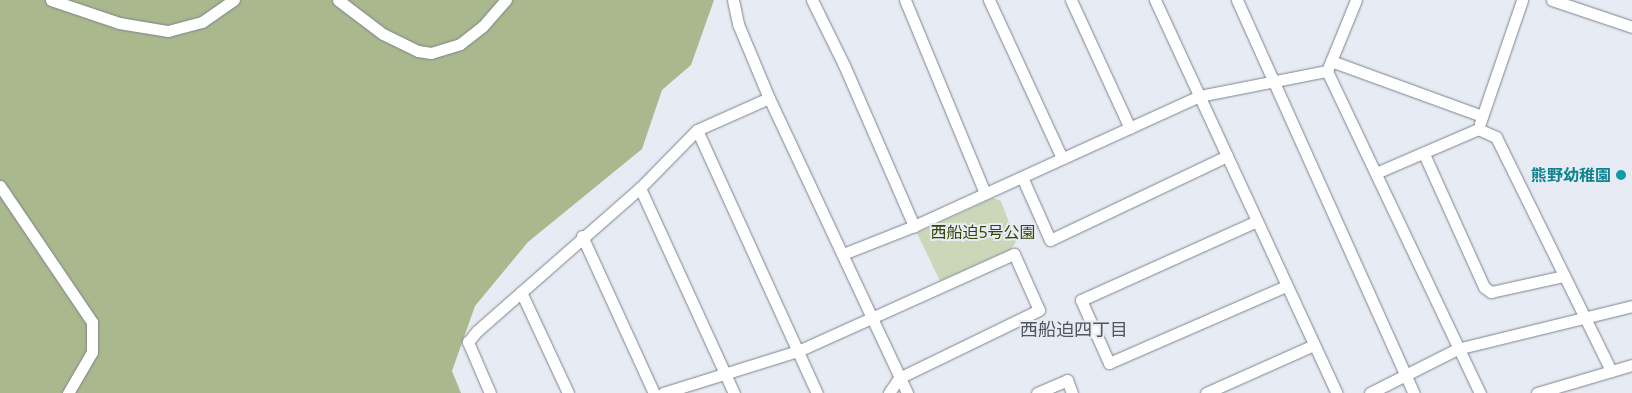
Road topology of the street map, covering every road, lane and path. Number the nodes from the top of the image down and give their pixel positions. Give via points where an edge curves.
1 (51, 0) edge
2 (234, 0) edge
3 (338, 0) edge
4 (506, 0) edge
5 (733, 0) edge
6 (812, 0) edge
7 (905, 0) edge
8 (989, 0) edge
9 (1071, 0) edge
10 (1155, 0) edge
11 (1237, 0) edge
12 (1356, 0) edge
13 (1522, 0) edge
14 (1552, 0) edge
15 (1632, 27) edge
16 (1329, 66) junction
17 (1271, 80) junction
18 (1199, 96) junction
19 (769, 98) junction
20 (1482, 116) junction
21 (1130, 128) junction
22 (1478, 129) junction
23 (697, 130) junction
24 (1424, 154) junction
25 (1227, 156) junction
26 (1062, 158) junction
27 (1376, 173) junction
28 (1022, 177) junction
29 (0, 186) edge
30 (640, 188) junction
31 (986, 193) junction
32 (1257, 222) junction
33 (914, 226) junction
34 (582, 236) junction
35 (843, 254) junction
36 (1564, 276) junction
37 (1286, 286) junction
38 (522, 292) junction
39 (1632, 306) edge
40 (1583, 318) junction
41 (872, 320) junction
42 (1314, 345) junction
43 (1458, 349) junction
44 (798, 352) junction
45 (1632, 365) edge
46 (1611, 372) junction
47 (724, 373) junction
48 (1406, 375) junction
49 (899, 378) junction
50 (68, 393) edge
51 (490, 393) edge
52 (568, 393) edge
53 (654, 393) edge
54 (663, 393) edge
55 (734, 393) edge
56 (816, 393) edge
57 (889, 393) edge
58 (907, 393) edge
59 (1037, 393) edge
60 (1072, 393) edge
61 (1206, 393) edge
62 (1337, 393) edge
63 (1370, 393) edge
64 (1414, 393) edge
65 (1480, 393) edge
66 (1537, 393) edge

1 - 2 street via 119,23 168,31 202,22
3 - 4 street via 382,34 418,51 431,53 460,44 483,26
5 - 19 street via 738,24
6 - 33 street
7 - 31 street
8 - 26 street
9 - 21 street
10 - 18 street
11 - 17 street
12 - 16 street
13 - 20 street
14 - 15 street
16 - 17 street
16 - 20 street
16 - 27 street
17 - 18 street
17 - 48 street via 1347,239
18 - 21 street
18 - 25 street
19 - 23 street
19 - 35 street
20 - 22 street
21 - 26 street
22 - 24 street
22 - 36 street via 1496,137 1508,156
23 - 30 street
23 - 44 street
24 - 27 street
24 - 36 street via 1484,287 1491,292
25 - 28 street via 1050,240
25 - 32 street
26 - 28 street
27 - 43 street
28 - 31 street
29 - 50 street via 92,322 92,352
30 - 34 street
30 - 47 street
31 - 33 street
32 - 37 street
32 - 37 street via 1081,300 1097,336 1109,362
33 - 35 street
34 - 38 street
34 - 53 street
35 - 41 street
36 - 40 street
37 - 42 street
38 - 51 street via 468,342
38 - 52 street
39 - 40 street
40 - 43 street
40 - 46 street
41 - 44 street
41 - 49 street
41 - 49 street via 1014,254 1039,310
42 - 61 street
42 - 62 street
43 - 48 street
43 - 65 street
44 - 47 street
44 - 56 street
45 - 46 street
46 - 66 street
47 - 54 street
47 - 55 street
48 - 63 street
48 - 64 street
49 - 57 street
49 - 58 street
59 - 60 street via 1067,380

